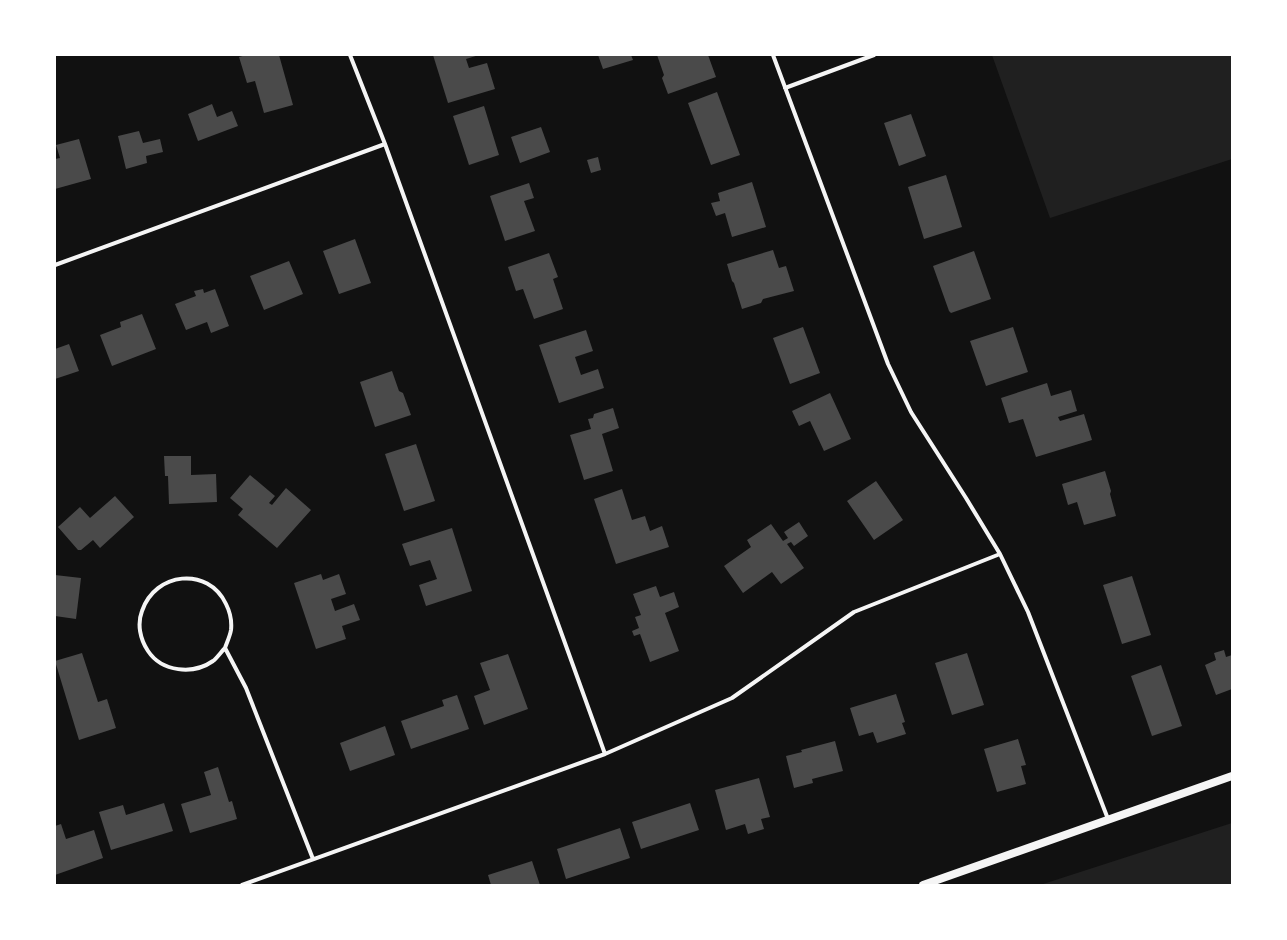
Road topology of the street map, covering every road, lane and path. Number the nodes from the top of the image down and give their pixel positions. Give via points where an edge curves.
1 (350, 55) edge
2 (773, 55) edge
3 (874, 55) edge
4 (784, 88) junction
5 (385, 144) junction
6 (55, 265) edge
7 (1000, 554) junction
8 (225, 648) junction
9 (605, 754) junction
10 (1232, 776) edge
11 (1108, 819) junction
12 (313, 859) junction
13 (242, 885) edge
14 (923, 885) edge

1 - 5 street
2 - 4 street
3 - 4 street
4 - 7 street via 888,364 911,412
5 - 6 street
5 - 9 street
7 - 9 street via 854,612 732,698
7 - 11 street via 1028,612
8 - 8 street via 231,630 230,612 222,596 209,584 191,578 173,579 157,588 145,601 139,618 140,636 148,652 162,664 179,670 197,669 213,661
8 - 12 street via 246,688
9 - 12 street
10 - 11 main road
11 - 14 main road
12 - 13 street

